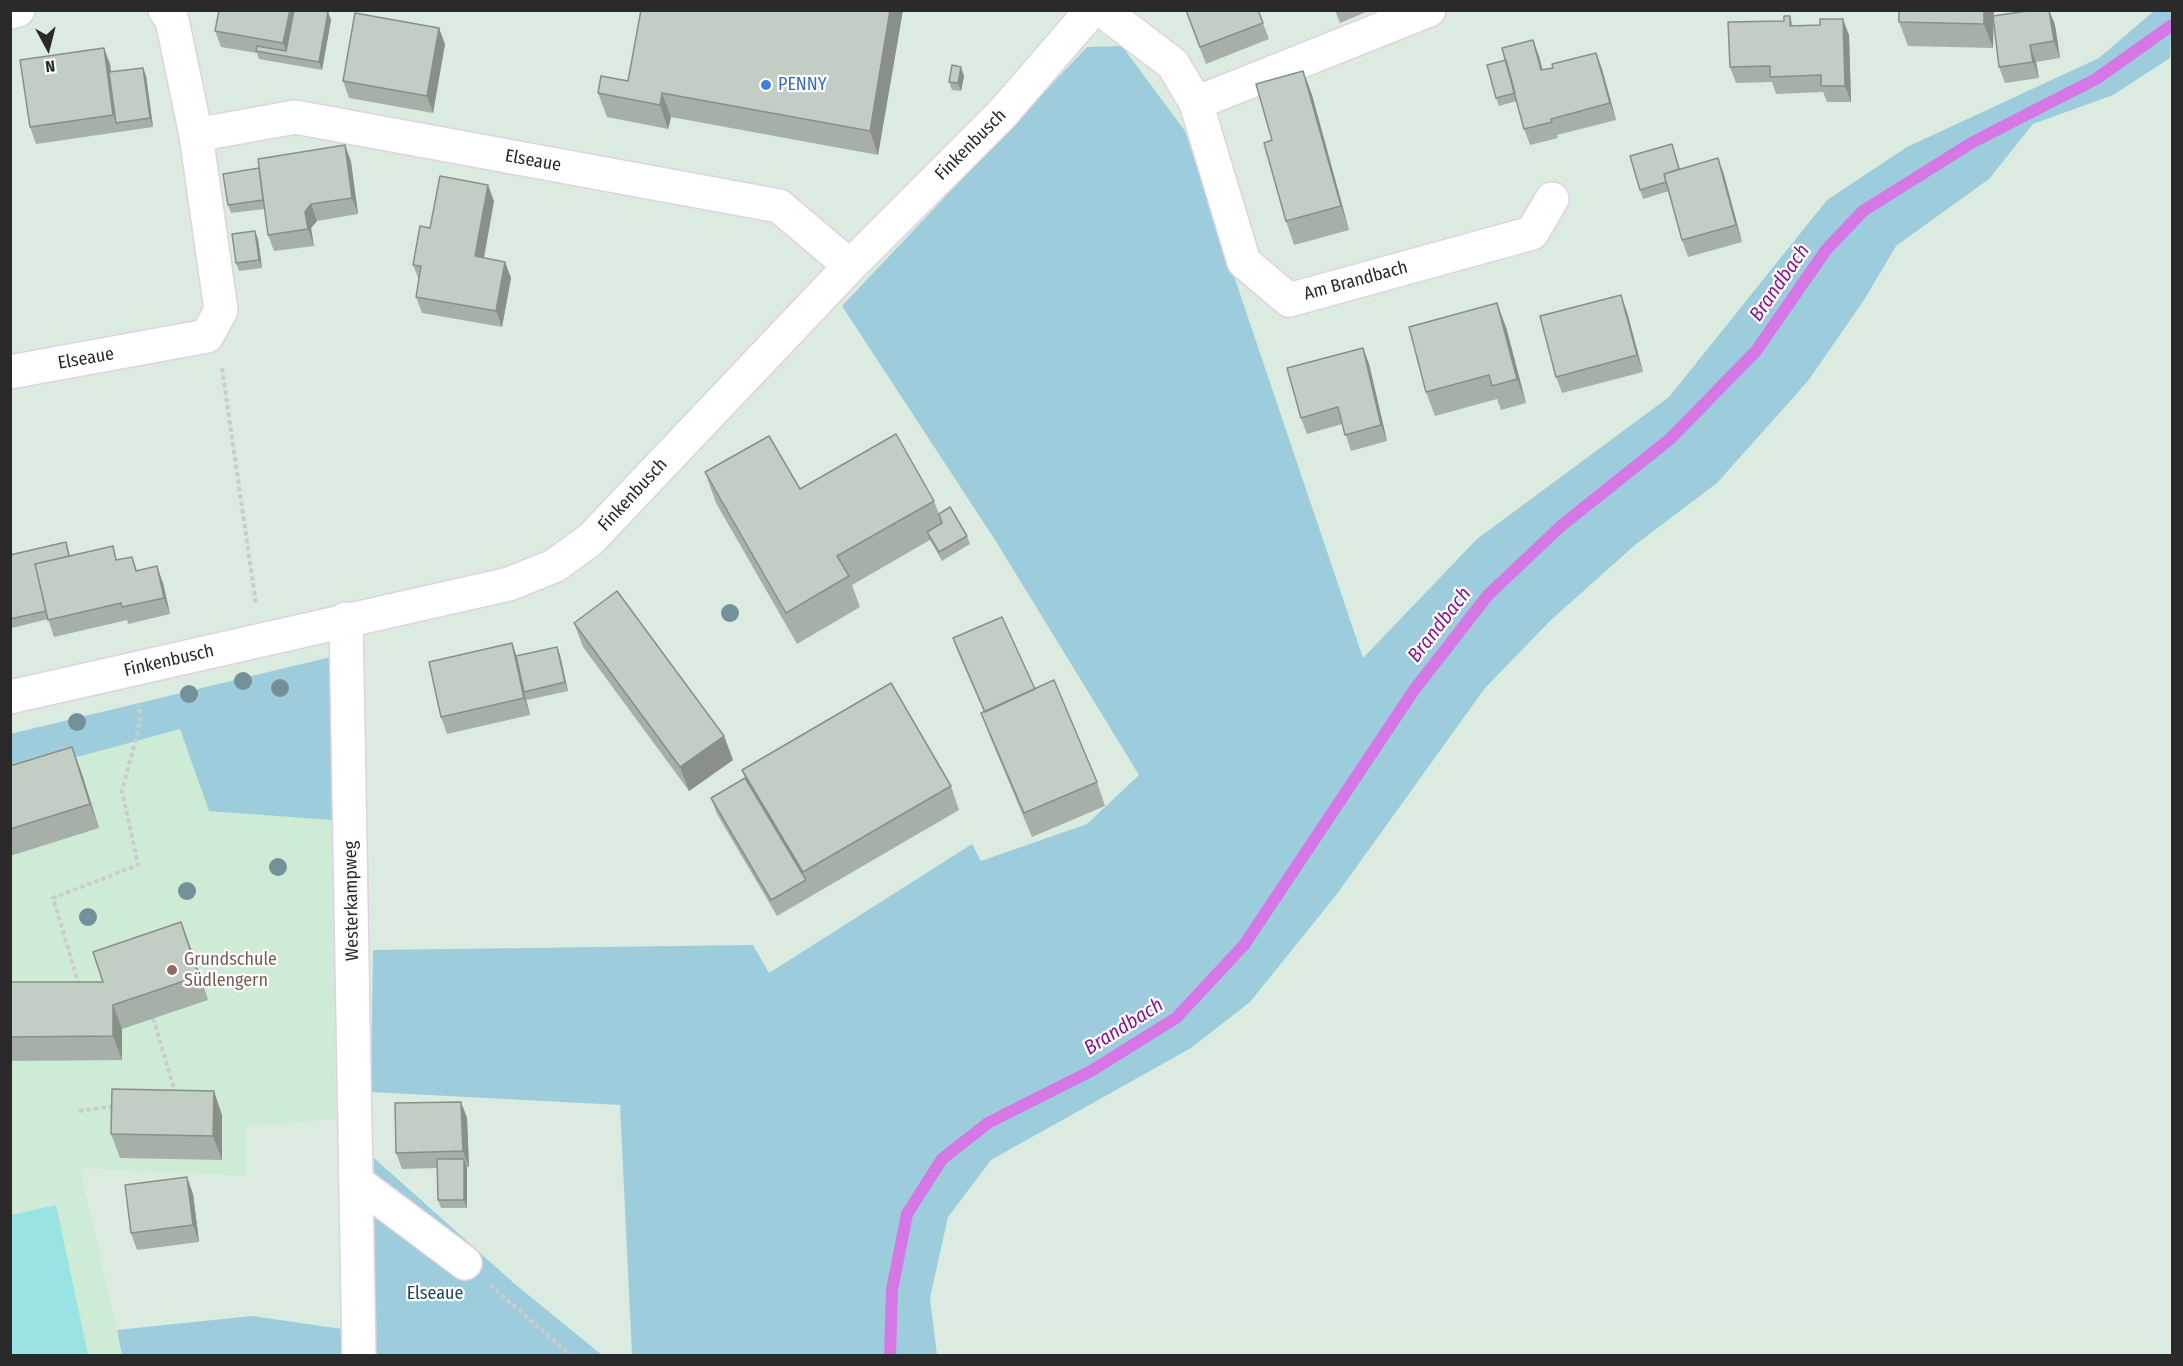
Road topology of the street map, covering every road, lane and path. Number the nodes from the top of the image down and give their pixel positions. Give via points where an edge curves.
1 (18, 10) edge
2 (165, 10) edge
3 (1092, 10) edge
4 (1102, 10) edge
5 (1430, 10) edge
6 (10, 12) edge
7 (1196, 103) junction
8 (196, 135) junction
9 (1552, 199) dead end
10 (850, 266) junction
11 (207, 336) junction
12 (10, 372) edge
13 (346, 619) junction
14 (261, 639) junction
15 (137, 668) junction
16 (10, 698) edge
17 (81, 994) edge
18 (153, 1018) edge
19 (177, 1096) edge
20 (117, 1106) edge
21 (79, 1111) dead end
22 (358, 1183) junction
23 (465, 1263) joint
24 (359, 1356) edge
25 (572, 1356) edge

1 - 6 street
2 - 8 street via 172,20
3 - 10 street, Finkenbusch via 1002,114
4 - 7 street, Am Brandbach via 1173,64
5 - 7 street
7 - 9 street, Am Brandbach via 1244,262 1290,300 1532,232
8 - 10 street, Elseaue via 295,117 779,206
8 - 11 street via 221,310
10 - 13 street, Finkenbusch via 591,540 554,566 509,584
11 - 12 street, Elseaue
11 - 14 path via 220,351
13 - 14 street, Finkenbusch
13 - 22 street, Westerkampweg
14 - 15 street, Finkenbusch
15 - 16 street, Finkenbusch
15 - 17 path via 140,723 122,791 138,866 52,898
18 - 19 path
20 - 21 path
22 - 23 street
22 - 24 street, Westerkampweg
23 - 25 path

